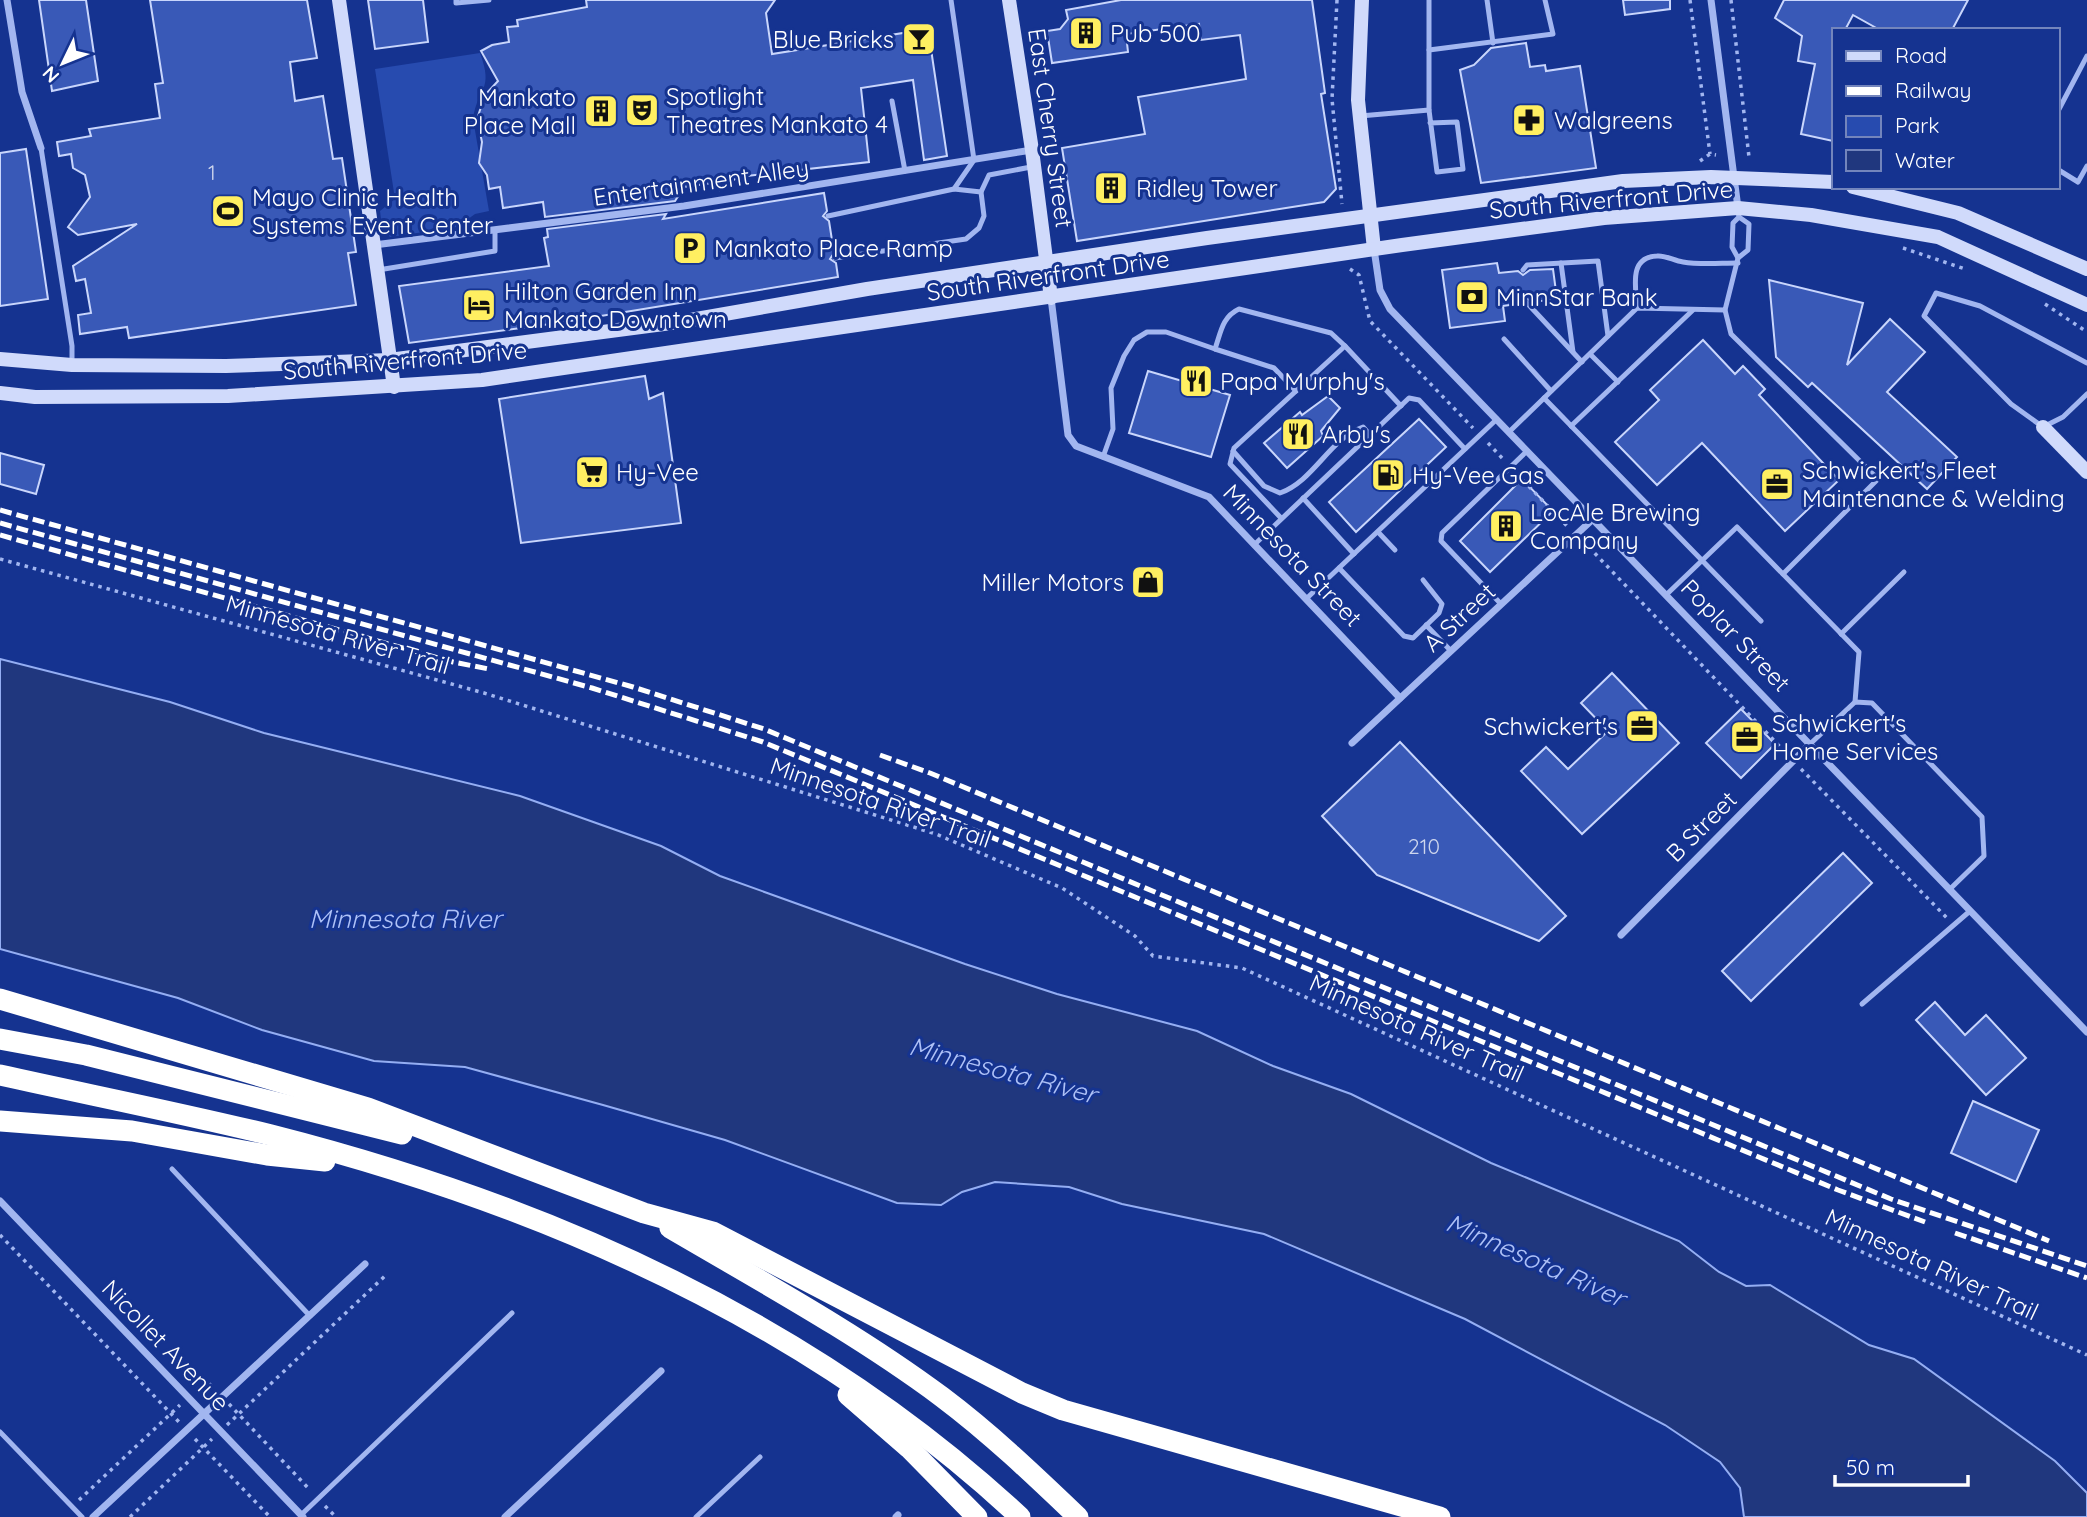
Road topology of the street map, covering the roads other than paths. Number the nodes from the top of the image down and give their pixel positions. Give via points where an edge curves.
1 (7, 0) edge
2 (339, 0) edge
3 (456, 0) edge
4 (489, 0) edge
5 (951, 0) edge
6 (1009, 0) edge
7 (1362, 0) edge
8 (1429, 0) edge
9 (1487, 0) edge
10 (1545, 0) edge
11 (1711, 0) edge
12 (1493, 43) junction
13 (1429, 50) junction
14 (2087, 56) edge
15 (892, 101) dead end
16 (2059, 109) edge
17 (1429, 110) junction
18 (1360, 116) junction
19 (1430, 122) junction
20 (41, 148) joint
21 (1032, 150) junction
22 (974, 160) junction
23 (1034, 166) junction
24 (2087, 166) edge
25 (905, 170) junction
26 (2059, 170) edge
27 (1733, 177) junction
28 (1832, 182) edge
29 (954, 188) junction
30 (1861, 189) edge
31 (981, 192) junction
32 (1739, 212) junction
33 (1370, 215) junction
34 (828, 216) dead end
35 (495, 230) junction
36 (374, 245) junction
37 (1374, 249) junction
38 (835, 258) dead end
39 (1738, 260) junction
40 (1047, 263) junction
41 (1561, 263) junction
42 (2087, 269) edge
43 (378, 270) junction
44 (1523, 270) dead end
45 (1051, 298) junction
46 (1527, 303) dead end
47 (2087, 305) edge
48 (1637, 308) junction
49 (1694, 310) junction
50 (1725, 310) junction
51 (1608, 336) junction
52 (1504, 339) dead end
53 (1345, 346) junction
54 (1215, 349) junction
55 (1573, 352) junction
56 (1590, 354) junction
57 (0, 359) edge
58 (388, 360) junction
59 (1582, 362) junction
60 (2087, 363) edge
61 (72, 365) junction
62 (1618, 382) junction
63 (394, 387) junction
64 (1296, 391) junction
65 (1551, 391) junction
66 (0, 393) edge
67 (2087, 394) edge
68 (1544, 398) junction
69 (1401, 406) junction
70 (1497, 419) junction
71 (1572, 426) junction
72 (2043, 426) junction
73 (1509, 432) junction
74 (1370, 435) junction
75 (1465, 449) junction
76 (1233, 451) junction
77 (1527, 451) junction
78 (1103, 457) junction
79 (2087, 472) edge
80 (1303, 498) junction
81 (1281, 518) junction
82 (1593, 519) junction
83 (1378, 532) junction
84 (1254, 545) junction
85 (1395, 550) dead end
86 (1354, 554) junction
87 (1702, 561) junction
88 (1339, 568) junction
89 (1904, 572) dead end
90 (1783, 574) junction
91 (1423, 580) dead end
92 (1666, 595) junction
93 (1306, 599) junction
94 (1501, 604) junction
95 (1761, 621) dead end
96 (1426, 625) junction
97 (1841, 634) junction
98 (1451, 650) junction
99 (1400, 698) junction
100 (1855, 702) junction
101 (1352, 743) dead end
102 (1809, 745) junction
103 (1949, 890) junction
104 (1970, 911) junction
105 (1621, 935) dead end
106 (0, 999) edge
107 (1862, 1004) dead end
108 (2087, 1032) edge
109 (0, 1039) edge
110 (0, 1075) edge
111 (0, 1121) edge
112 (495, 1159) junction
113 (383, 1167) junction
114 (172, 1170) dead end
115 (0, 1201) edge
116 (643, 1213) junction
117 (365, 1264) dead end
118 (512, 1313) dead end
119 (310, 1316) junction
120 (751, 1322) junction
121 (661, 1371) dead end
122 (205, 1413) junction
123 (0, 1432) edge
124 (760, 1457) dead end
125 (302, 1516) edge
126 (82, 1517) edge
127 (93, 1517) edge
128 (505, 1517) edge
129 (696, 1517) edge
130 (977, 1517) edge
131 (1020, 1517) edge
132 (1078, 1517) edge
133 (1440, 1517) edge

1 - 20 street via 22,92
2 - 36 main road
3 - 4 lane
5 - 22 lane
6 - 21 main road, East Cherry Street
7 - 18 main road, Poplar Street
8 - 13 lane
9 - 12 lane
10 - 12 lane via 1553,34
11 - 27 street
12 - 13 lane
13 - 17 lane
14 - 16 lane
15 - 25 lane
17 - 18 lane
17 - 19 lane
18 - 33 main road, Poplar Street
19 - 19 lane via 1437,172 1463,169 1457,122
20 - 61 lane
21 - 22 street, Entertainment Alley
21 - 23 main road, East Cherry Street
22 - 25 street, Entertainment Alley
22 - 29 lane
23 - 31 lane via 989,175
23 - 40 main road, East Cherry Street
24 - 26 lane via 2078,182
25 - 35 street, Entertainment Alley
27 - 28 main road, South Riverfront Drive
27 - 32 street
27 - 33 main road, South Riverfront Drive via 1623,181
29 - 31 lane
29 - 34 lane
30 - 42 main road via 1958,214
31 - 38 lane via 984,216 966,239
32 - 37 main road, South Riverfront Drive via 1604,218
32 - 39 lane via 1733,223 1732,247
32 - 39 lane via 1749,224 1748,250
32 - 47 main road, South Riverfront Drive via 1811,215 1937,237
33 - 37 main road, Poplar Street
33 - 40 main road, South Riverfront Drive
35 - 36 street, Entertainment Alley
35 - 43 lane via 495,251
36 - 43 main road
37 - 45 main road, South Riverfront Drive
37 - 70 street, Poplar Street via 1380,290 1390,309
39 - 48 lane via 1684,263 1658,255 1644,258 1637,265
39 - 50 lane
40 - 45 main road, Minnesota Street
40 - 58 main road, South Riverfront Drive via 679,322
41 - 44 lane via 1527,265
41 - 51 lane via 1598,261
41 - 55 lane
43 - 58 main road
45 - 63 main road, South Riverfront Drive via 482,380
45 - 78 street, Minnesota Street via 1068,435 1076,446
46 - 55 lane
48 - 49 lane
48 - 51 lane
49 - 50 lane
49 - 62 lane
50 - 90 lane via 1731,334 1878,479
51 - 56 lane
52 - 65 lane
53 - 54 lane via 1331,333 1239,309 1225,319
53 - 64 lane
53 - 69 lane
54 - 64 lane via 1274,368
54 - 78 lane via 1166,332 1147,332 1134,340 1111,388 1113,429
55 - 59 lane
56 - 59 lane
56 - 62 lane
57 - 61 main road, South Riverfront Drive
58 - 61 main road, South Riverfront Drive
58 - 63 main road
59 - 65 lane
60 - 72 lane via 1980,306 1936,293 1924,316 2011,404
62 - 71 lane
63 - 66 main road, South Riverfront Drive via 228,396 35,397
64 - 76 lane
65 - 68 lane
67 - 72 lane via 2063,417
68 - 71 lane
68 - 73 lane
69 - 74 lane
69 - 75 lane via 1409,398 1419,400
70 - 73 street, Poplar Street
70 - 75 lane
71 - 87 lane
72 - 79 main road
73 - 77 street, Poplar Street
74 - 76 lane via 1363,427 1350,431 1296,484 1279,493 1264,486
74 - 80 lane
75 - 83 lane
76 - 81 lane via 1230,464
77 - 82 street, Poplar Street
77 - 94 lane via 1443,533 1441,541
78 - 84 street, Minnesota Street via 1209,497
80 - 81 lane
80 - 86 lane
81 - 84 lane
82 - 92 street, Poplar Street
82 - 94 street, A Street
83 - 85 lane
83 - 86 lane
84 - 93 street, Minnesota Street
86 - 88 lane
87 - 90 lane via 1737,527
87 - 92 lane
87 - 95 lane
88 - 93 lane
88 - 96 lane via 1404,636 1413,638
89 - 97 lane
90 - 97 lane
91 - 96 lane via 1442,604
92 - 102 street, Poplar Street
93 - 99 street, Minnesota Street
94 - 98 street, A Street
96 - 98 lane
97 - 100 lane via 1859,652
98 - 99 street, A Street
99 - 101 street, A Street
100 - 102 lane
100 - 103 lane via 1872,703 1982,817 1984,856
102 - 103 street, Poplar Street
102 - 105 street, B Street
103 - 104 street, Poplar Street
104 - 107 lane
104 - 108 street, Poplar Street
106 - 112 highway via 368,1108
109 - 112 highway via 86,1055
110 - 113 highway via 271,1135
111 - 113 highway via 132,1131 267,1155
112 - 116 highway
113 - 120 highway via 608,1248
114 - 119 lane
115 - 122 street, Nicollet Avenue
116 - 132 highway via 844,1329 942,1398
116 - 133 highway via 713,1232 1063,1410
117 - 119 street
118 - 125 lane
119 - 122 street
120 - 130 highway via 867,1410
120 - 131 highway via 854,1382
121 - 128 street
122 - 125 street, Nicollet Avenue
122 - 127 street
123 - 126 lane
124 - 129 lane

